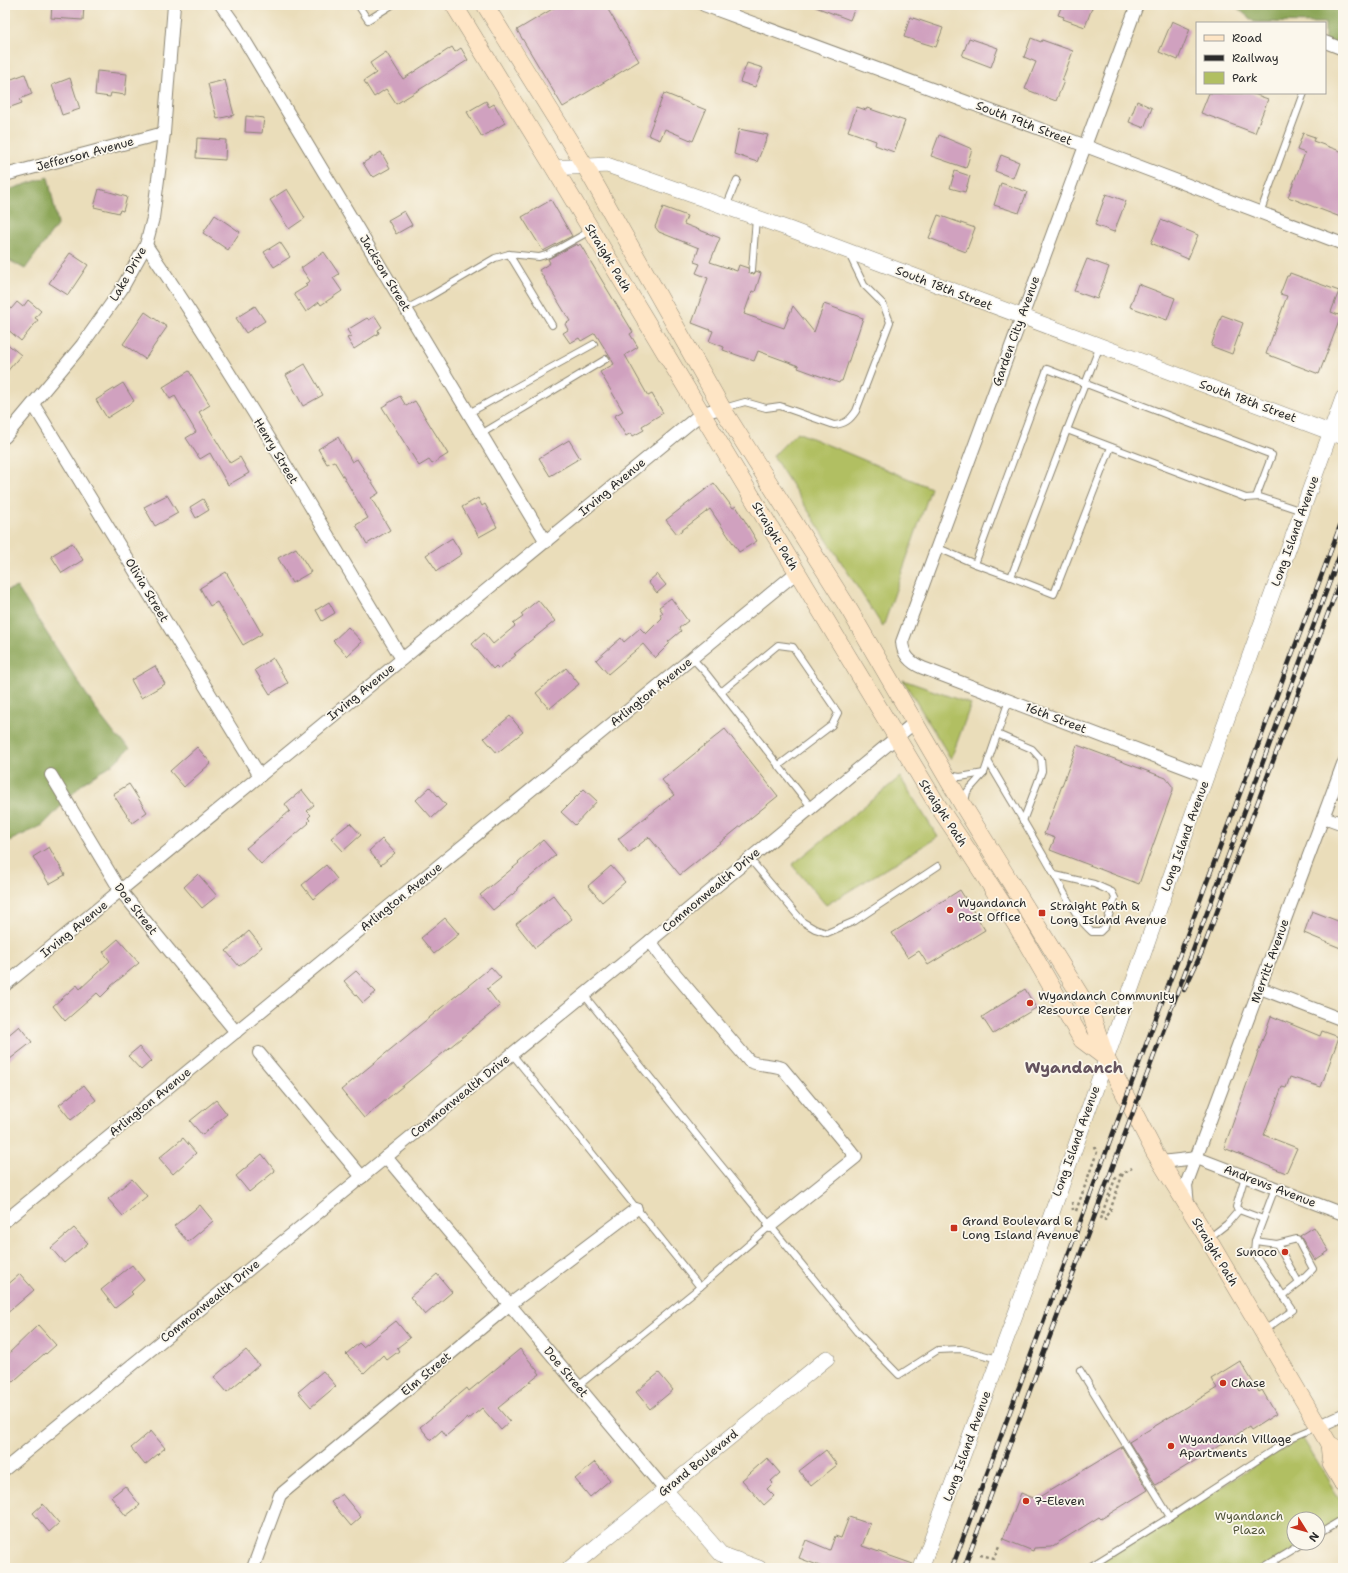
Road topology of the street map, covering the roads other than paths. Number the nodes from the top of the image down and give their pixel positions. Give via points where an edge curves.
1 (174, 5) edge
2 (221, 5) edge
3 (358, 5) edge
4 (392, 5) edge
5 (454, 5) edge
6 (485, 5) edge
7 (704, 5) edge
8 (1137, 5) edge
9 (1326, 42) edge
10 (1343, 48) edge
11 (1304, 94) edge
12 (164, 133) junction
13 (1084, 146) junction
14 (585, 166) junction
15 (554, 168) junction
16 (5, 175) edge
17 (737, 180) dead end
18 (726, 207) junction
19 (1260, 213) junction
20 (756, 218) junction
21 (592, 230) junction
22 (1343, 244) edge
23 (146, 245) junction
24 (848, 252) junction
25 (509, 254) junction
26 (752, 270) dead end
27 (406, 309) junction
28 (1021, 317) junction
29 (552, 325) dead end
30 (594, 344) dead end
31 (1100, 346) junction
32 (606, 359) dead end
33 (1085, 384) junction
34 (1343, 398) edge
35 (33, 404) junction
36 (722, 408) junction
37 (469, 413) junction
38 (702, 413) junction
39 (1067, 430) junction
40 (481, 434) junction
41 (1337, 435) edge
42 (5, 437) edge
43 (1111, 447) junction
44 (1256, 497) junction
45 (1302, 511) junction
46 (546, 542) junction
47 (936, 547) junction
48 (975, 564) junction
49 (796, 572) junction
50 (1011, 577) junction
51 (907, 657) joint
52 (692, 658) junction
53 (402, 659) junction
54 (721, 692) junction
55 (1009, 700) junction
56 (915, 722) junction
57 (997, 734) junction
58 (897, 736) junction
59 (988, 761) junction
60 (1343, 764) edge
61 (778, 766) junction
62 (984, 773) junction
63 (945, 774) junction
64 (51, 775) dead end
65 (260, 776) junction
66 (1206, 776) junction
67 (810, 807) junction
68 (964, 808) junction
69 (1324, 817) junction
70 (1023, 821) junction
71 (1343, 824) edge
72 (749, 858) junction
73 (938, 866) dead end
74 (1054, 875) junction
75 (120, 890) junction
76 (650, 941) junction
77 (5, 986) edge
78 (1260, 988) junction
79 (584, 994) junction
80 (1343, 1020) edge
81 (236, 1032) junction
82 (259, 1053) dead end
83 (512, 1054) junction
84 (1106, 1058) junction
85 (386, 1157) junction
86 (1197, 1158) junction
87 (1161, 1162) junction
88 (362, 1176) junction
89 (1244, 1176) junction
90 (1275, 1188) junction
91 (1188, 1207) junction
92 (636, 1209) junction
93 (1238, 1210) junction
94 (1343, 1214) edge
95 (1263, 1219) junction
96 (5, 1221) edge
97 (770, 1226) junction
98 (1208, 1239) junction
99 (1255, 1242) junction
100 (1277, 1244) junction
101 (1299, 1283) junction
102 (700, 1287) junction
103 (1283, 1296) junction
104 (509, 1305) junction
105 (1262, 1332) junction
106 (827, 1358) dead end
107 (999, 1359) junction
108 (1080, 1370) dead end
109 (578, 1386) junction
110 (1343, 1415) edge
111 (1319, 1426) junction
112 (1336, 1448) edge
113 (5, 1469) edge
114 (1343, 1484) edge
115 (665, 1490) junction
116 (1170, 1517) junction
117 (1343, 1519) edge
118 (1326, 1529) edge
119 (1290, 1551) edge
120 (728, 1563) edge
121 (253, 1568) edge
122 (570, 1568) edge
123 (759, 1568) edge
124 (921, 1568) edge
125 (1088, 1568) edge
126 (1262, 1568) edge

1 - 12 street, Lake Drive
2 - 27 street, Jackson Street
3 - 4 lane via 368,20
5 - 15 main road, Straight Path
6 - 14 main road, Straight Path
7 - 13 street, South 19th Street
8 - 13 street, Garden City Avenue
9 - 10 street
11 - 19 lane
12 - 16 street, Jefferson Avenue
12 - 23 street, Lake Drive
13 - 19 street, South 19th Street
13 - 28 street, Garden City Avenue
14 - 15 street, South 18th Street
14 - 18 street, South 18th Street via 607,165
14 - 36 main road, Straight Path
15 - 21 main road, Straight Path
17 - 18 lane
18 - 20 street, South 18th Street
19 - 22 street, South 19th Street
20 - 24 street, South 18th Street
20 - 26 lane
21 - 25 lane via 549,254 538,257
21 - 38 main road, Straight Path
23 - 35 street, Lake Drive via 121,290 82,345
23 - 53 street, Henry Street via 262,428
24 - 28 street, South 18th Street
24 - 36 lane via 864,284 883,304 890,322 856,411 850,420 834,425 780,406 766,408 744,402
25 - 27 lane via 494,258
25 - 29 lane
27 - 37 street, Jackson Street
28 - 31 street, South 18th Street
28 - 47 street, Garden City Avenue
30 - 37 lane
31 - 33 lane
31 - 41 street, South 18th Street
32 - 40 lane
33 - 39 lane
33 - 44 lane via 1272,455
33 - 48 lane via 1047,369
34 - 41 street, Long Island Avenue
35 - 42 street, Lake Drive
35 - 65 street, Olivia Street
36 - 38 street, Irving Avenue
36 - 56 main road, Straight Path via 850,611
37 - 40 street, Jackson Street
38 - 46 street, Irving Avenue
38 - 49 main road, Straight Path
39 - 43 lane
39 - 50 lane
40 - 46 street, Jackson Street
41 - 45 street, Long Island Avenue
43 - 44 lane via 1246,498
43 - 50 lane via 1054,594
44 - 45 lane
45 - 66 street, Long Island Avenue
46 - 53 street, Irving Avenue
47 - 48 lane
47 - 51 street, Garden City Avenue via 902,642
48 - 50 lane
49 - 52 street, Arlington Avenue
49 - 58 main road, Straight Path
51 - 55 street, 16th Street via 923,668
52 - 54 lane
52 - 81 street, Arlington Avenue
53 - 65 street, Irving Avenue
54 - 61 lane
54 - 61 lane via 778,645 793,647 838,713 832,725
55 - 57 lane
55 - 66 street, 16th Street
56 - 58 street, Commonwealth Drive
56 - 63 main road, Straight Path
57 - 59 lane
57 - 70 lane via 1032,749 1041,759 1042,771
58 - 67 street, Commonwealth Drive
58 - 84 main road, Straight Path via 938,806 1018,928 1082,1040
59 - 62 lane
59 - 70 lane
60 - 69 street, Merritt Avenue
61 - 67 lane
62 - 63 lane via 960,777
62 - 68 lane via 967,792
63 - 68 main road, Straight Path
64 - 75 street, Doe Street
65 - 75 street, Irving Avenue
66 - 84 street, Long Island Avenue
67 - 72 street, Commonwealth Drive
68 - 84 main road, Straight Path via 1090,1011
69 - 71 street
69 - 78 street, Merritt Avenue
70 - 74 lane
72 - 73 lane via 803,922 815,930 827,933 854,921
72 - 76 street, Commonwealth Drive
74 - 74 lane via 1083,924 1092,932 1100,932 1105,927 1114,898 1112,892 1094,884
75 - 77 street, Irving Avenue
75 - 81 street, Doe Street
76 - 79 street, Commonwealth Drive
76 - 97 street via 749,1061 757,1065 774,1065 782,1068 856,1156
78 - 80 street
78 - 86 street, Merritt Avenue
79 - 83 street, Commonwealth Drive
79 - 97 lane
81 - 96 street, Arlington Avenue
82 - 88 street
83 - 85 street, Commonwealth Drive
83 - 92 lane
84 - 87 main road, Straight Path
84 - 107 street, Long Island Avenue
85 - 88 street, Commonwealth Drive
85 - 104 street, Doe Street
86 - 87 street
86 - 89 street, Andrews Avenue
86 - 91 street, Merritt Avenue via 1186,1185
87 - 91 main road, Straight Path
88 - 113 street, Commonwealth Drive
89 - 90 street, Andrews Avenue
89 - 93 lane via 1236,1207
90 - 94 street, Andrews Avenue
90 - 95 lane
91 - 98 main road, Straight Path
92 - 102 lane
92 - 104 street, Elm Street
93 - 95 lane
93 - 98 lane via 1227,1224
95 - 99 lane
97 - 102 lane
97 - 107 lane via 857,1332 899,1375 938,1350 961,1348
98 - 105 main road, Straight Path
99 - 100 lane
99 - 103 lane via 1254,1253
100 - 101 lane
100 - 101 lane via 1297,1239 1314,1269
101 - 103 lane
102 - 109 lane
103 - 105 lane via 1293,1310
104 - 109 street, Doe Street
104 - 121 street, Elm Street via 280,1495
105 - 111 main road, Straight Path
106 - 115 street, Grand Boulevard
107 - 124 street, Long Island Avenue
108 - 116 lane
109 - 115 street, Doe Street
110 - 111 street
111 - 112 main road, Straight Path
111 - 116 lane via 1293,1437
112 - 114 main road, Straight Path via 1331,1464
115 - 120 street, Doe Street
115 - 122 street, Grand Boulevard
116 - 125 lane
117 - 118 lane
119 - 126 lane
120 - 123 street, Doe Street

